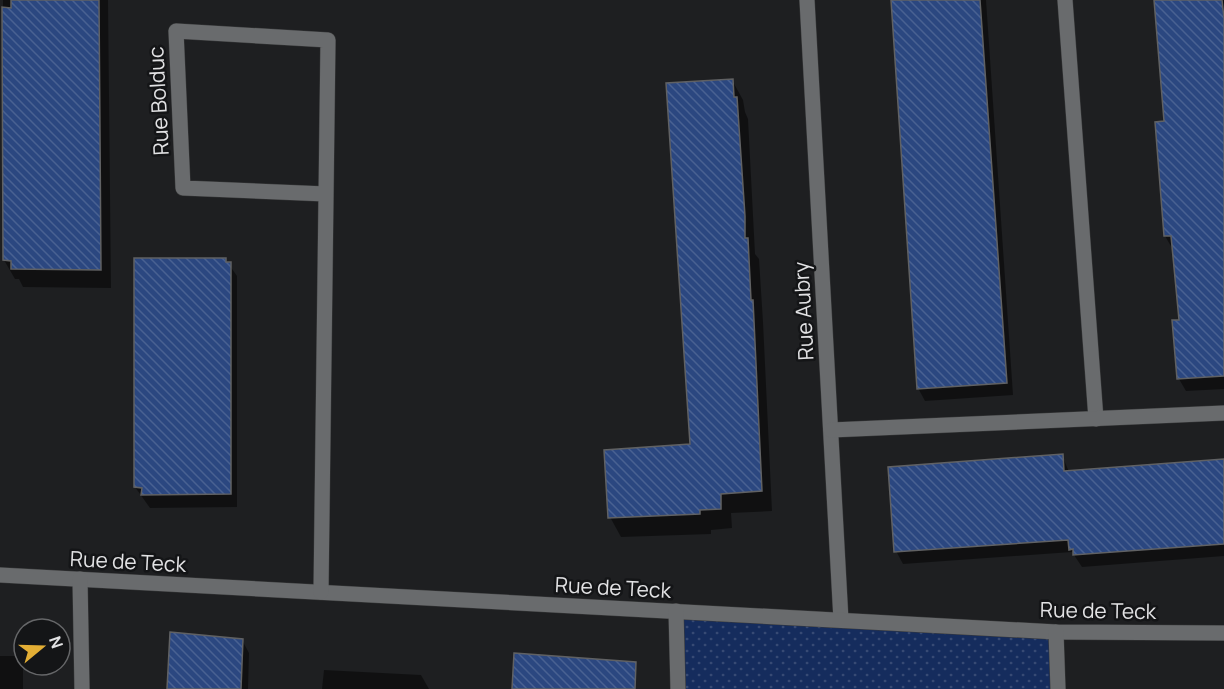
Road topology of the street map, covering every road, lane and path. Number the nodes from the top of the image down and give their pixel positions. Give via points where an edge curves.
1 (807, 0) edge
2 (1065, 0) edge
3 (326, 194) junction
4 (1224, 413) edge
5 (1096, 418) junction
6 (831, 430) junction
7 (0, 575) edge
8 (80, 579) junction
9 (321, 592) junction
10 (676, 611) junction
11 (841, 620) junction
12 (1056, 632) junction
13 (1224, 633) edge
14 (82, 689) edge
15 (678, 689) edge
16 (1058, 689) edge

1 - 6 street, Rue Aubry
2 - 5 street
3 - 3 street, Rue Bolduc via 183,188 176,31 328,40
3 - 9 street, Rue Bolduc
4 - 5 street
5 - 6 street
6 - 11 street, Rue Aubry
7 - 8 street, Rue de Teck
8 - 9 street, Rue de Teck
8 - 14 street
9 - 10 street, Rue de Teck
10 - 11 street, Rue de Teck
10 - 15 street
11 - 12 street, Rue de Teck
12 - 13 street, Rue de Teck
12 - 16 street

